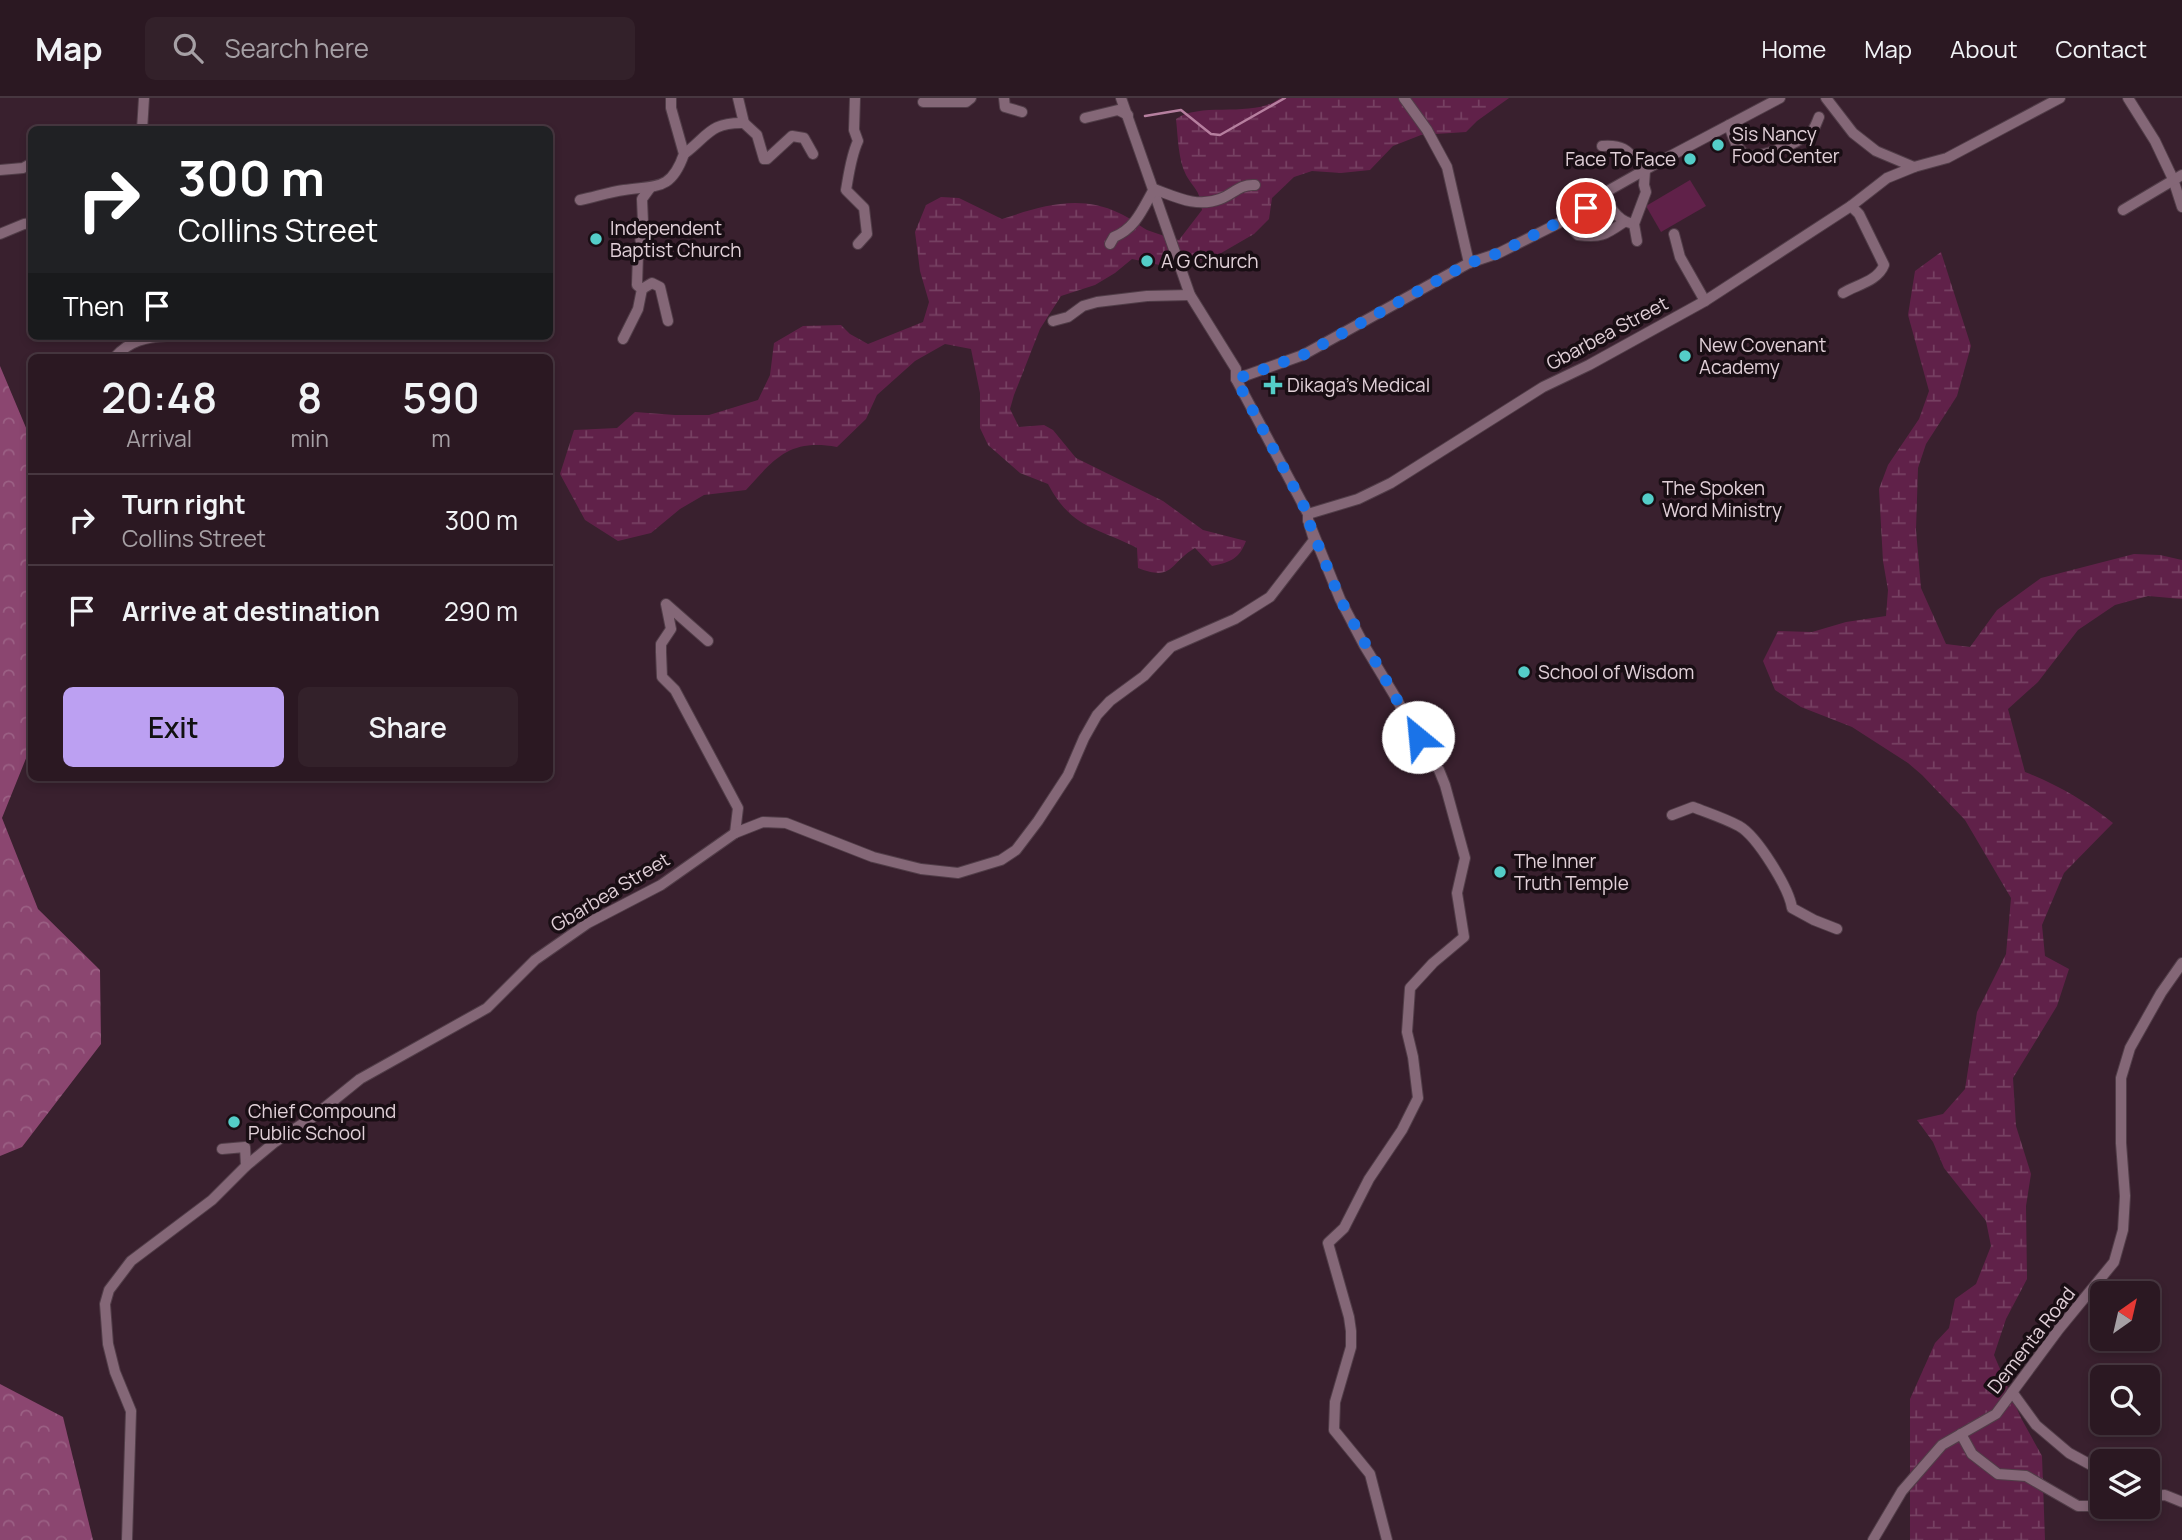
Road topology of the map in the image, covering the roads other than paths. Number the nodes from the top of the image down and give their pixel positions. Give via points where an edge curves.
1 (144, 98) edge
2 (671, 98) edge
3 (738, 98) edge
4 (855, 98) edge
5 (971, 98) edge
6 (1004, 98) edge
7 (1121, 98) edge
8 (1404, 98) edge
9 (1780, 98) edge
10 (1826, 98) edge
11 (2060, 98) edge
12 (2129, 98) edge
13 (923, 102) dead end
14 (1021, 112) dead end
15 (1129, 116) junction
16 (1819, 117) dead end
17 (1085, 118) dead end
18 (744, 123) junction
19 (1728, 125) junction
20 (142, 126) edge
21 (1602, 146) dead end
22 (684, 154) junction
23 (813, 154) dead end
24 (28, 165) edge
25 (1914, 167) junction
26 (0, 170) edge
27 (1645, 171) junction
28 (2177, 177) edge
29 (1255, 186) dead end
30 (650, 188) junction
31 (1154, 189) junction
32 (1604, 194) junction
33 (580, 200) dead end
34 (1851, 206) junction
35 (2182, 207) edge
36 (2123, 209) dead end
37 (1565, 220) junction
38 (28, 223) edge
39 (1629, 223) junction
40 (0, 234) edge
41 (1674, 234) dead end
42 (1637, 241) dead end
43 (858, 244) dead end
44 (1110, 244) dead end
45 (1469, 263) junction
46 (642, 289) junction
47 (1843, 293) dead end
48 (1190, 295) junction
49 (1705, 301) junction
50 (668, 321) dead end
51 (1053, 321) dead end
52 (624, 339) dead end
53 (139, 340) edge
54 (117, 354) edge
55 (1236, 379) junction
56 (1308, 517) junction
57 (708, 641) dead end
58 (1672, 815) dead end
59 (735, 833) junction
60 (1837, 929) dead end
61 (2182, 962) edge
62 (222, 1149) dead end
63 (246, 1166) junction
64 (2012, 1392) junction
65 (1961, 1434) junction
66 (2090, 1464) edge
67 (2160, 1495) edge
68 (2182, 1502) edge
69 (2090, 1506) edge
70 (127, 1540) edge
71 (1387, 1540) edge
72 (1873, 1540) edge

1 - 20 street
2 - 22 street
3 - 18 street
4 - 43 street via 858,141 846,190 864,208 867,234
5 - 13 street via 966,102
6 - 14 street via 1005,107
7 - 15 street
8 - 45 street via 1447,167
9 - 19 street
10 - 25 street via 1853,132 1877,151
11 - 25 street, Gbarbea Street via 1947,158
12 - 28 street
15 - 17 street via 1118,110
15 - 31 street
16 - 19 street via 1808,136 1755,156 1738,147
18 - 22 street via 715,126
18 - 23 street via 757,135 764,159 792,136 804,138
19 - 27 street
21 - 27 street via 1626,150
22 - 30 street via 667,183
24 - 26 street
25 - 34 street, Gbarbea Street via 1887,178
27 - 32 street
27 - 39 street via 1646,192
28 - 35 street
28 - 36 street
29 - 31 street via 1245,184 1218,200 1188,202
30 - 33 street
30 - 46 street via 642,199 636,285
31 - 44 street via 1143,212
31 - 48 street
32 - 37 street
32 - 39 street via 1607,203
34 - 47 street via 1884,265 1882,271
34 - 49 street, Gbarbea Street
37 - 39 street via 1578,235 1593,237
37 - 45 street
38 - 40 street
39 - 42 street
41 - 49 street via 1680,257
45 - 55 street via 1303,355
46 - 50 street via 652,283 660,287
46 - 52 street
48 - 51 street via 1097,302
48 - 55 street via 1236,369
49 - 56 street, Gbarbea Street via 1543,387 1391,483
53 - 54 street
55 - 56 street
56 - 59 street, Gbarbea Street via 1314,540 1270,597 1235,619 1171,647 1144,677 1097,715 1068,775 1038,821 1016,850 1001,860 958,873 873,858 786,823 763,822
56 - 71 street via 1340,599 1438,770 1465,858 1457,893 1464,937 1410,988 1407,1032 1418,1098 1344,1228 1328,1242 1351,1339 1335,1402 1334,1430 1370,1474
57 - 59 street via 666,604 671,629 661,644 663,677 675,690 738,808
58 - 60 street via 1693,807 1742,827 1790,894 1793,908
59 - 63 street, Gbarbea Street via 660,885 545,952 487,1008 360,1079
61 - 64 street, Dementa Road via 2130,1048 2121,1078 2125,1196 2123,1230 2114,1262
62 - 63 street via 246,1147
63 - 70 street, Gbarbea Street via 212,1200 131,1261 108,1290 108,1344 131,1411
64 - 65 street, Dementa Road via 1996,1414
64 - 66 street via 2036,1425
65 - 69 street via 1972,1454 1998,1474 2026,1476 2078,1506
65 - 72 street, Dementa Road via 1942,1445 1902,1491
67 - 68 street

